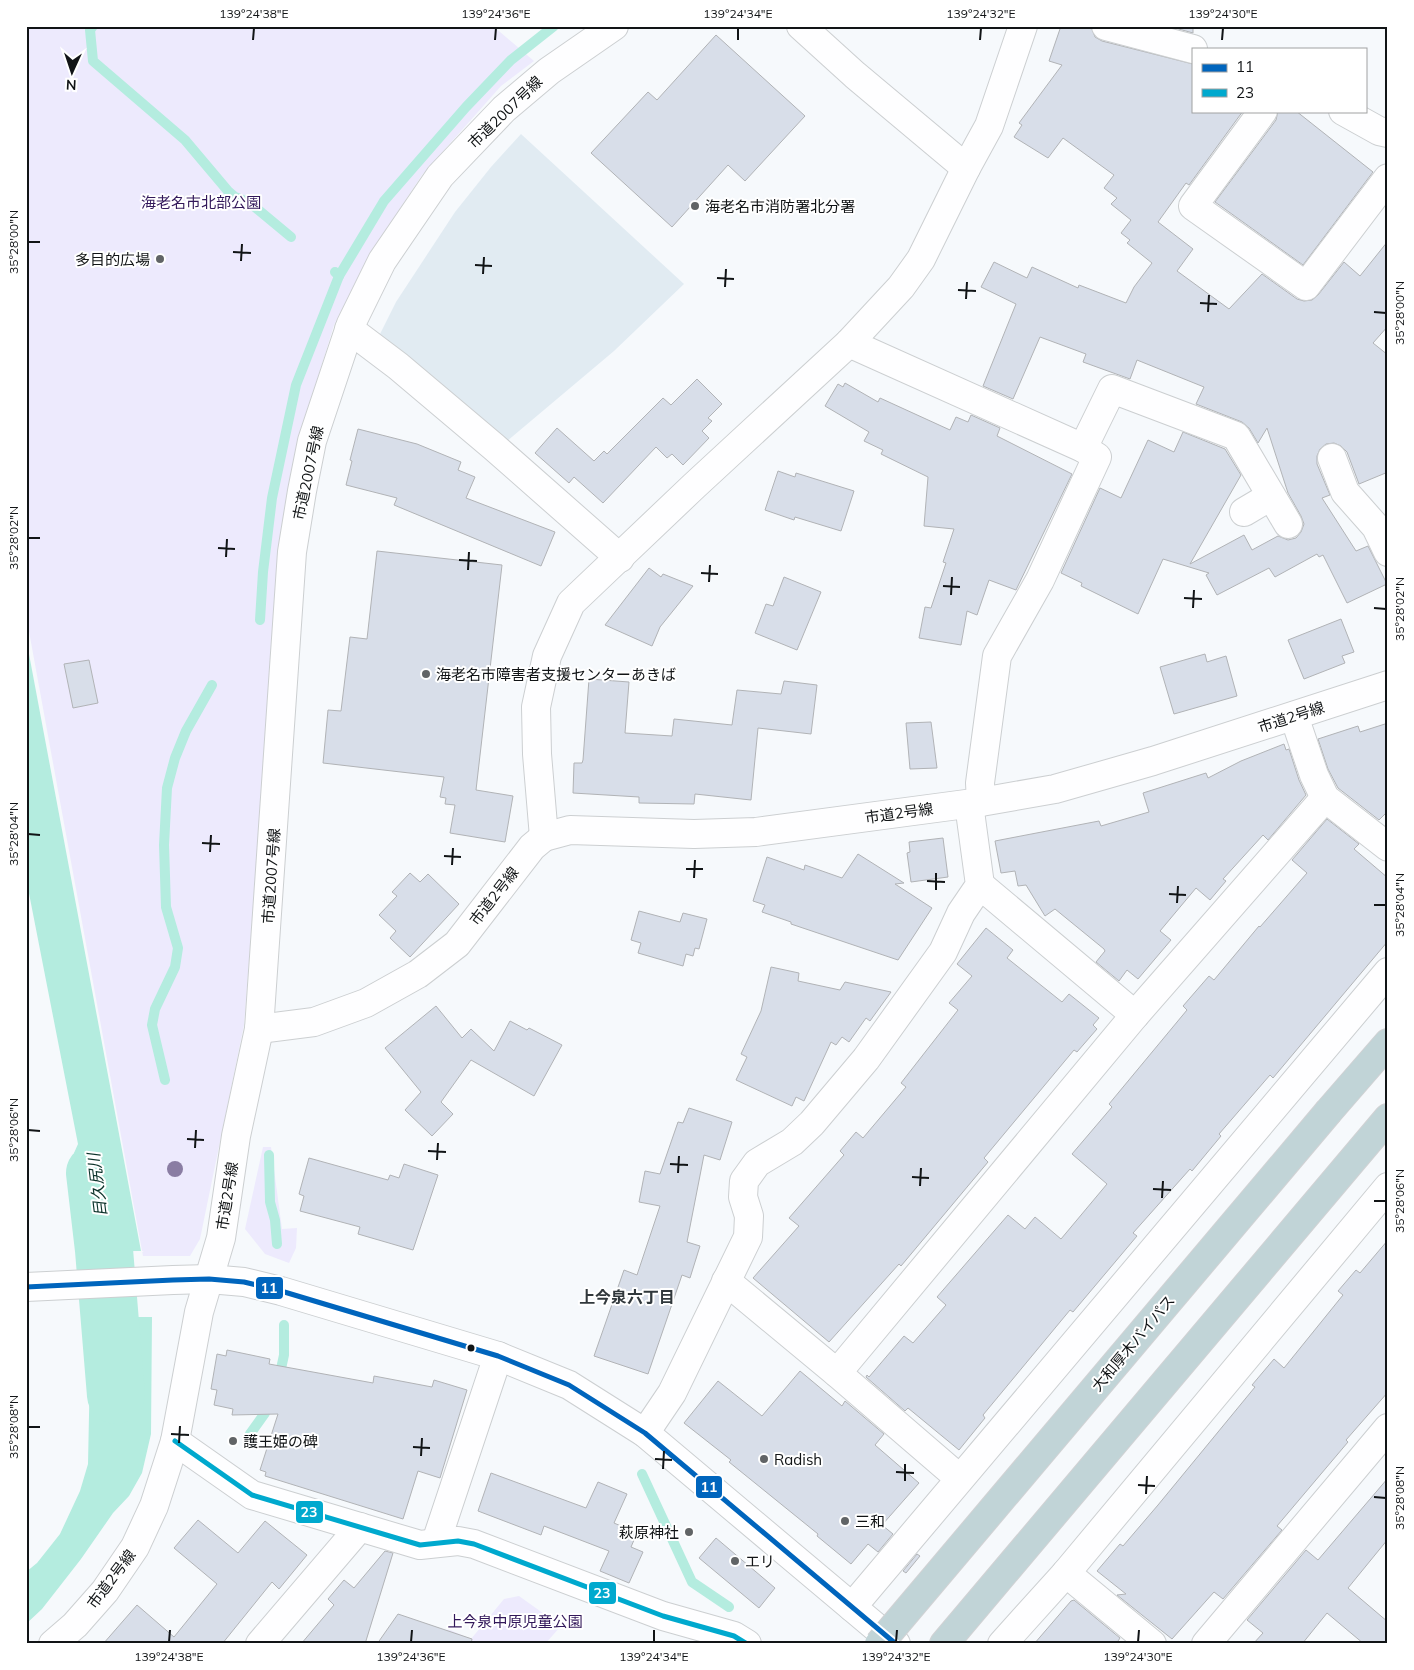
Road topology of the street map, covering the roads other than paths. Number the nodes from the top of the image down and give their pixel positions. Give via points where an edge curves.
1 (614, 26) edge
2 (801, 26) edge
3 (1023, 26) edge
4 (1106, 26) edge
5 (1192, 49) edge
6 (1262, 112) edge
7 (1344, 112) edge
8 (1388, 133) edge
9 (966, 168) junction
10 (1388, 178) edge
11 (349, 329) junction
12 (849, 343) junction
13 (1083, 448) junction
14 (1332, 458) dead end
15 (1271, 496) junction
16 (1244, 512) dead end
17 (1288, 524) dead end
18 (1388, 552) edge
19 (620, 558) junction
20 (1388, 685) edge
21 (1294, 716) junction
22 (1325, 798) junction
23 (975, 803) junction
24 (544, 837) junction
25 (1388, 847) edge
26 (980, 885) junction
27 (1388, 972) edge
28 (1135, 1015) junction
29 (259, 1029) junction
30 (1388, 1043) edge
31 (1388, 1118) edge
32 (1388, 1187) edge
33 (209, 1279) junction
34 (726, 1281) junction
35 (26, 1287) edge
36 (498, 1356) junction
37 (837, 1373) junction
38 (1388, 1428) edge
39 (645, 1433) junction
40 (175, 1441) junction
41 (959, 1478) junction
42 (360, 1527) junction
43 (436, 1542) junction
44 (1066, 1573) junction
45 (852, 1607) junction
46 (53, 1644) edge
47 (260, 1644) edge
48 (747, 1644) edge
49 (879, 1644) edge
50 (896, 1644) edge
51 (944, 1644) edge
52 (1002, 1644) edge
53 (1152, 1644) edge
54 (1206, 1644) edge

1 - 11 street, 市道2007号線 via 549,71 504,109 440,176 382,261
2 - 9 street via 855,76
3 - 9 street via 989,126
4 - 5 street
6 - 10 street via 1193,206 1306,286
7 - 8 street
9 - 12 street via 920,259 901,287
11 - 19 street via 494,447
11 - 29 street, 市道2007号線 via 312,441 292,552
12 - 13 street
12 - 19 street
13 - 15 street via 1112,389 1236,436
13 - 23 street via 1097,457 1040,580 997,656
14 - 18 street via 1345,492 1376,527
15 - 16 street
15 - 17 street
19 - 24 street via 571,604 547,656 536,707
20 - 21 street, 市道2号線
21 - 22 street
21 - 23 street, 市道2号線 via 1056,789
22 - 25 street
22 - 28 street
23 - 24 street, 市道2号線 via 756,832 694,834 570,830
23 - 26 street
24 - 29 street, 市道2号線 via 532,847 457,944 418,974 366,1003 314,1022
26 - 28 street
26 - 34 street via 961,913 943,952 866,1059 812,1123 792,1142 757,1163 744,1182 743,1198 749,1216 748,1237
27 - 41 street
28 - 37 street
29 - 33 street, 市道2号線 via 236,1136 221,1238
30 - 49 highway, 大和厚木バイパス, bridge
31 - 51 highway
32 - 44 street
33 - 35 street
33 - 36 street via 281,1290
33 - 40 street, 市道2号線 via 199,1312
34 - 37 street
34 - 39 street via 672,1393
36 - 39 street via 569,1385
36 - 43 street
37 - 41 street
38 - 54 street
39 - 45 street
40 - 42 street via 252,1495
40 - 46 street, 市道2号線 via 154,1506 135,1547 105,1591
41 - 45 street
42 - 43 street via 420,1545
42 - 47 street
43 - 48 street via 474,1544 663,1616 734,1636
44 - 52 street
44 - 53 street
45 - 50 street

